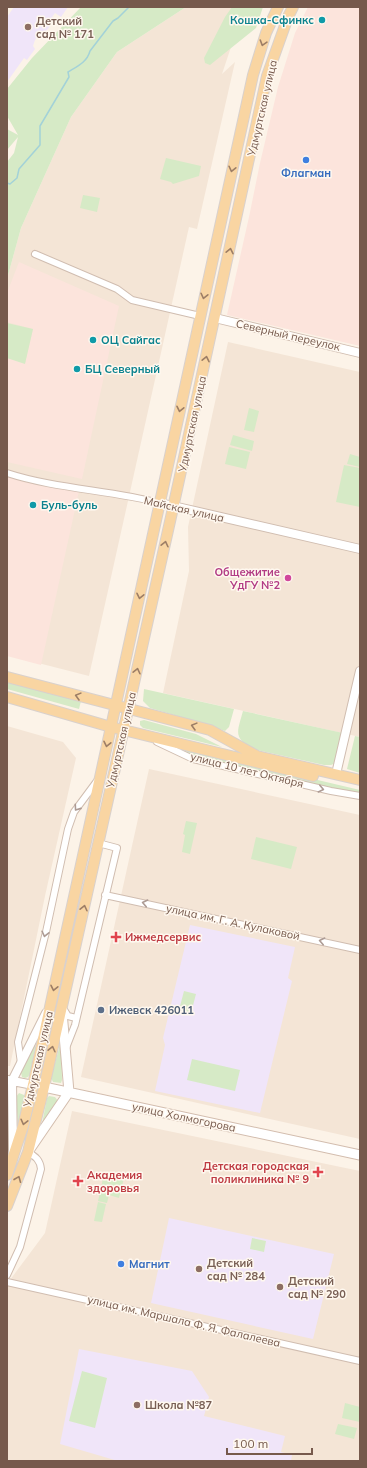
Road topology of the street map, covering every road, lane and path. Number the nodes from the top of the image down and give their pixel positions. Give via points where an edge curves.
1 (278, 7) edge
2 (293, 7) edge
3 (35, 254) dead end
4 (200, 316) junction
5 (215, 318) junction
6 (360, 353) edge
7 (7, 473) edge
8 (166, 473) junction
9 (180, 475) junction
10 (160, 503) junction
11 (174, 506) junction
12 (360, 549) edge
13 (360, 671) edge
14 (7, 677) edge
15 (7, 697) edge
16 (116, 706) junction
17 (128, 709) junction
18 (111, 727) junction
19 (123, 730) junction
20 (137, 733) junction
21 (100, 777) junction
22 (335, 778) junction
23 (360, 780) edge
24 (360, 787) edge
25 (360, 796) edge
26 (98, 843) junction
27 (105, 895) junction
28 (360, 950) edge
29 (50, 1005) junction
30 (62, 1007) junction
31 (76, 1018) junction
32 (66, 1050) junction
33 (21, 1063) junction
34 (10, 1080) edge
35 (33, 1085) junction
36 (44, 1087) junction
37 (69, 1092) junction
38 (28, 1152) junction
39 (360, 1155) edge
40 (13, 1159) junction
41 (7, 1175) edge
42 (7, 1206) edge
43 (7, 1275) edge
44 (7, 1282) edge
45 (360, 1361) edge

1 -> 4 main road, Удмуртская улица via 266,33 253,76
5 -> 2 main road, Удмуртская улица via 267,76
3 - 4 street via 117,290 132,300
4 -> 8 main road, Удмуртская улица
5 - 6 street, Северный переулок
9 -> 5 main road, Удмуртская улица
7 - 10 street, Майская улица
8 - 9 main road via 176,479
8 - 10 main road, Удмуртская улица
9 - 11 main road, Удмуртская улица
10 - 11 street, Майская улица
10 -> 16 main road, Удмуртская улица
11 - 12 street, Майская улица
17 -> 11 main road, Удмуртская улица
13 - 22 street
16 -> 14 main road, улица 10 лет Октября
15 - 18 main road, улица 10 лет Октября
16 - 17 main road, улица 10 лет Октября
16 - 18 main road, Удмуртская улица
17 - 19 main road, Удмуртская улица
22 -> 17 main road, улица 10 лет Октября via 257,756 210,730
18 - 19 main road, улица 10 лет Октября
18 -> 21 main road, Удмуртская улица
19 - 20 main road, улица 10 лет Октября
19 - 26 main road, Удмуртская улица
20 - 22 main road, улица 10 лет Октября via 225,756
20 -> 25 street, улица 10 лет Октября via 193,759
21 -> 29 main road, Удмуртская улица
21 -> 33 street, Удмуртская улица via 74,812 68,829 46,932 18,1042
22 - 23 main road, улица 10 лет Октября
22 - 24 main road, улица 10 лет Октября
26 - 27 street via 117,848
30 -> 26 main road, Удмуртская улица
28 -> 27 street, улица им. Г. А. Кулаковой
27 - 31 street
29 - 33 street
29 - 35 main road, Удмуртская улица
30 - 31 street via 68,1016
30 - 32 main road
36 -> 30 main road, Удмуртская улица
31 - 32 street
32 - 37 main road
33 - 34 street
34 - 35 street, улица Холмогорова
34 - 40 street
35 - 36 main road, улица Холмогорова
35 -> 40 main road, Удмуртская улица
36 - 37 main road, улица Холмогорова
36 - 38 main road, Удмуртская улица
37 - 38 main road
37 - 39 main road, улица Холмогорова
42 -> 38 main road, Удмуртская улица
38 - 43 street via 37,1158 41,1169 20,1247
40 - 41 main road, Удмуртская улица
44 - 45 street, улица им. Маршала Ф. Я. Фалалеева

